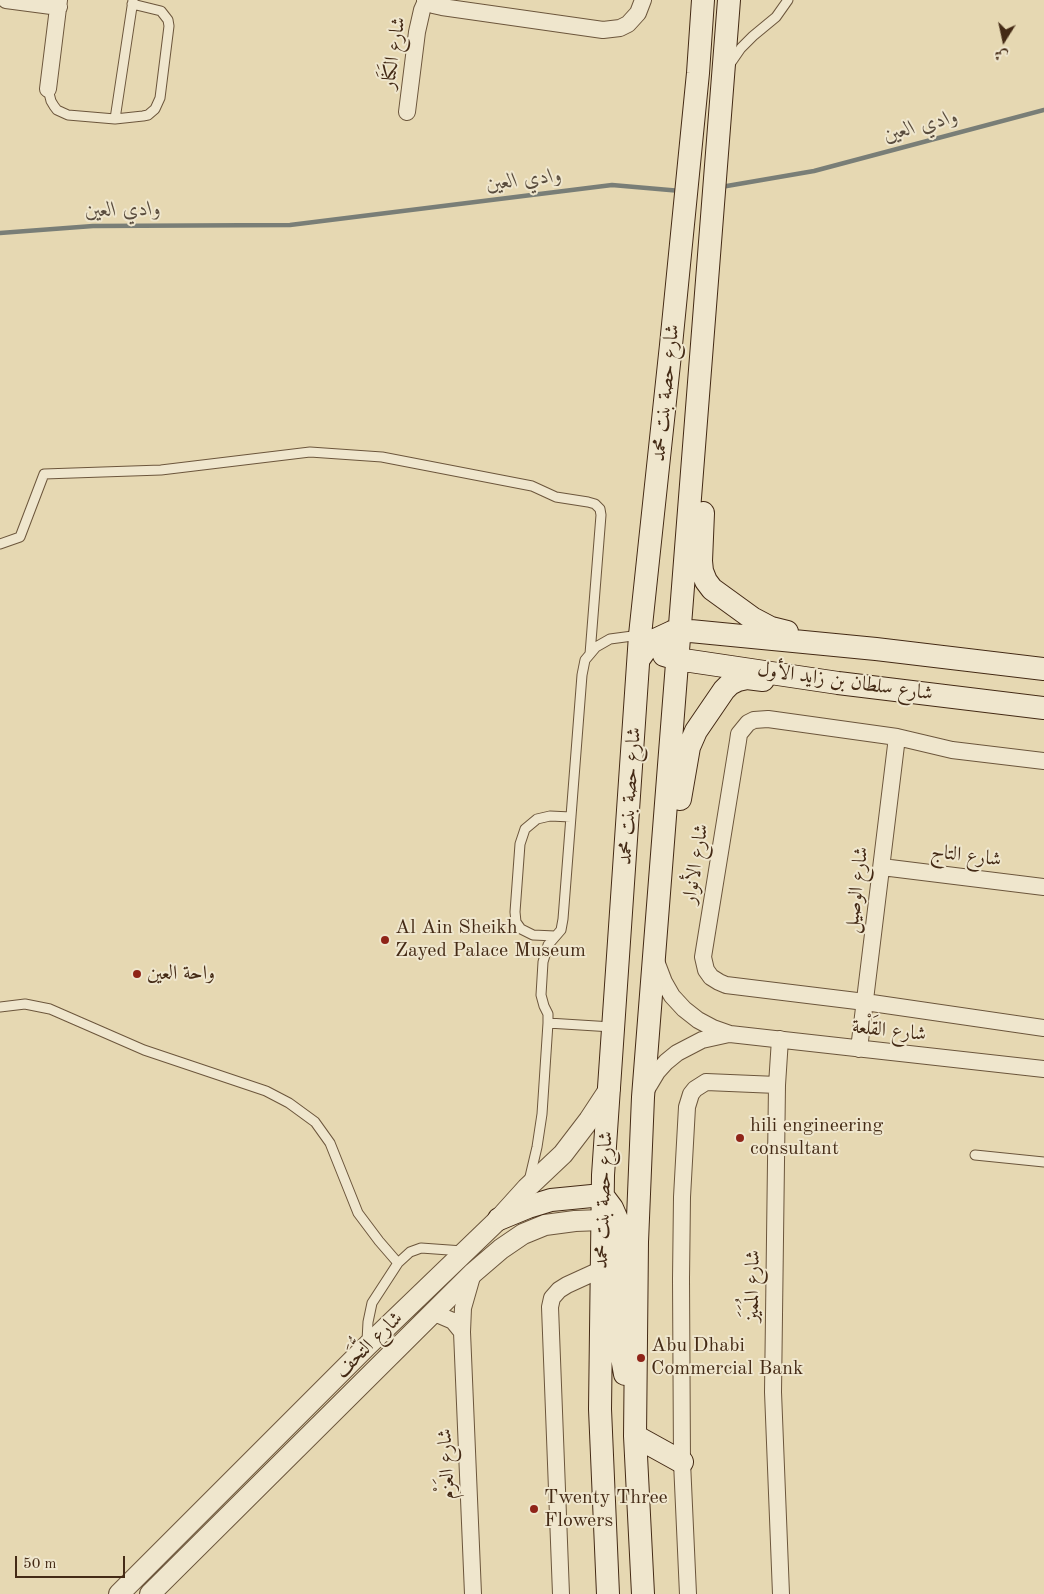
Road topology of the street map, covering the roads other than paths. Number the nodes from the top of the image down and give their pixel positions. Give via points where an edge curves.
1 (6, 0) edge
2 (426, 0) edge
3 (643, 0) edge
4 (703, 0) edge
5 (729, 0) edge
6 (788, 0) edge
7 (133, 2) edge
8 (59, 3) edge
9 (722, 78) junction
10 (48, 90) joint
11 (407, 112) dead end
12 (115, 119) junction
13 (693, 453) junction
14 (0, 544) edge
15 (680, 630) junction
16 (643, 646) junction
17 (876, 649) junction
18 (590, 654) junction
19 (678, 659) junction
20 (1044, 669) edge
21 (838, 683) junction
22 (1044, 708) edge
23 (897, 737) junction
24 (1044, 761) edge
25 (571, 817) junction
26 (662, 844) junction
27 (882, 867) junction
28 (1044, 888) edge
29 (555, 936) junction
30 (654, 949) junction
31 (865, 1002) junction
32 (0, 1007) edge
33 (548, 1023) junction
34 (612, 1027) junction
35 (1044, 1028) edge
36 (730, 1034) junction
37 (780, 1040) junction
38 (859, 1049) junction
39 (1044, 1069) edge
40 (777, 1085) junction
41 (610, 1088) junction
42 (643, 1097) junction
43 (975, 1155) dead end
44 (1044, 1162) edge
45 (527, 1188) junction
46 (638, 1194) junction
47 (602, 1195) junction
48 (499, 1219) junction
49 (610, 1219) junction
50 (466, 1252) junction
51 (398, 1264) junction
52 (602, 1269) junction
53 (473, 1273) junction
54 (432, 1315) junction
55 (462, 1332) junction
56 (367, 1346) junction
57 (636, 1398) junction
58 (635, 1436) junction
59 (682, 1462) junction
60 (119, 1594) edge
61 (150, 1594) edge
62 (474, 1594) edge
63 (561, 1594) edge
64 (608, 1594) edge
65 (642, 1594) edge
66 (688, 1594) edge
67 (781, 1594) edge

1 - 8 street
2 - 3 street, شارع الكَنَار via 442,7 603,30 628,24 638,13
2 - 11 street, شارع الكَنَار via 418,32
4 - 16 main road, شارع حصة بنت محمد
5 - 9 main road, شارع حصة بنت محمد
6 - 9 lane via 776,17 741,48
7 - 12 lane
7 - 12 lane via 161,12 170,26 160,98 148,115
8 - 10 street
9 - 13 main road, شارع حصة بنت محمد
10 - 12 lane via 51,101 62,113
13 - 15 main road, شارع حصة بنت محمد
13 - 17 main road via 703,498 702,571 712,588 752,618 782,632 852,641
14 - 18 lane via 20,536 44,474 161,470 310,452 391,459 532,486 556,497 588,502 600,508
15 - 16 main road, شارع سلطان بن زايد الأول
15 - 17 main road, شارع سلطان بن زايد الأول
15 - 19 main road, شارع حصة بنت محمد
16 - 18 lane via 610,639
16 - 19 main road, شارع سلطان بن زايد الأول
16 - 34 main road, شارع حصة بنت محمد
17 - 20 main road, شارع سلطان بن زايد الأول
18 - 25 lane via 585,660 582,675
19 - 21 main road, شارع سلطان بن زايد الأول
19 - 26 main road, شارع حصة بنت محمد
21 - 22 main road, شارع سلطان بن زايد الأول
21 - 26 main road via 800,686 747,678 730,684 689,746 678,810
23 - 24 street, شارع الأنوار via 952,750
23 - 27 street, شارع الوصيل
23 - 31 street, شارع الأنوار via 761,718 743,728 738,741 704,948 706,970 711,977 726,985
25 - 29 lane via 563,919 561,930
25 - 29 lane via 537,819 525,829 520,844 516,922 521,929 533,935
26 - 30 main road, شارع حصة بنت محمد
27 - 28 street, شارع التاج
27 - 31 street, شارع الوصيل
29 - 33 lane via 548,945 543,962 541,995
30 - 36 street, شارع القَلْعة via 664,982 678,1003 698,1020
30 - 42 main road, شارع حصة بنت محمد
31 - 35 street, شارع الأنوار
31 - 38 street, شارع الوصيل
32 - 51 lane via 25,1004 50,1010 144,1050 266,1091 289,1103 315,1122 330,1143 358,1213
33 - 34 lane
33 - 45 lane via 542,1114
34 - 41 main road, شارع حصة بنت محمد
36 - 37 street, شارع القَلْعة
36 - 42 street, شارع القَلْعة via 702,1040 677,1053 657,1072
37 - 38 street, شارع القَلْعة
37 - 40 street, شارع المُمَيَز
38 - 39 street, شارع القَلْعة
40 - 59 street via 706,1082 695,1089 688,1100 682,1196
40 - 67 street, شارع المُمَيَز via 773,1392
41 - 45 street, شارع التُّحَف via 574,1141
41 - 47 main road, شارع حصة بنت محمد
42 - 46 main road, شارع حصة بنت محمد
43 - 44 lane
45 - 48 street, شارع التُّحَف
46 - 49 main road via 630,1208
46 - 57 main road, شارع حصة بنت محمد
47 - 48 main road via 552,1200
47 - 49 main road, شارع حصة بنت محمد
48 - 50 street, شارع التُّحَف
49 - 52 main road, شارع حصة بنت محمد
49 - 53 street, شارع التُّحَف via 545,1225 501,1249
49 - 57 main road via 620,1241 620,1352
50 - 51 lane via 421,1248 410,1252
50 - 56 street, شارع التُّحَف
51 - 56 lane via 372,1303
52 - 63 street via 559,1290 552,1298 549,1314
52 - 64 main road, شارع حصة بنت محمد via 600,1409
53 - 54 street, شارع التُّحَف
53 - 55 street, شارع العَزْم via 463,1308
54 - 55 street via 453,1320
54 - 61 street, شارع التُّحَف
55 - 62 street, شارع العَزْم
56 - 60 street, شارع التُّحَف
57 - 58 main road, شارع حصة بنت محمد
58 - 59 main road
58 - 65 main road, شارع حصة بنت محمد
59 - 66 street

